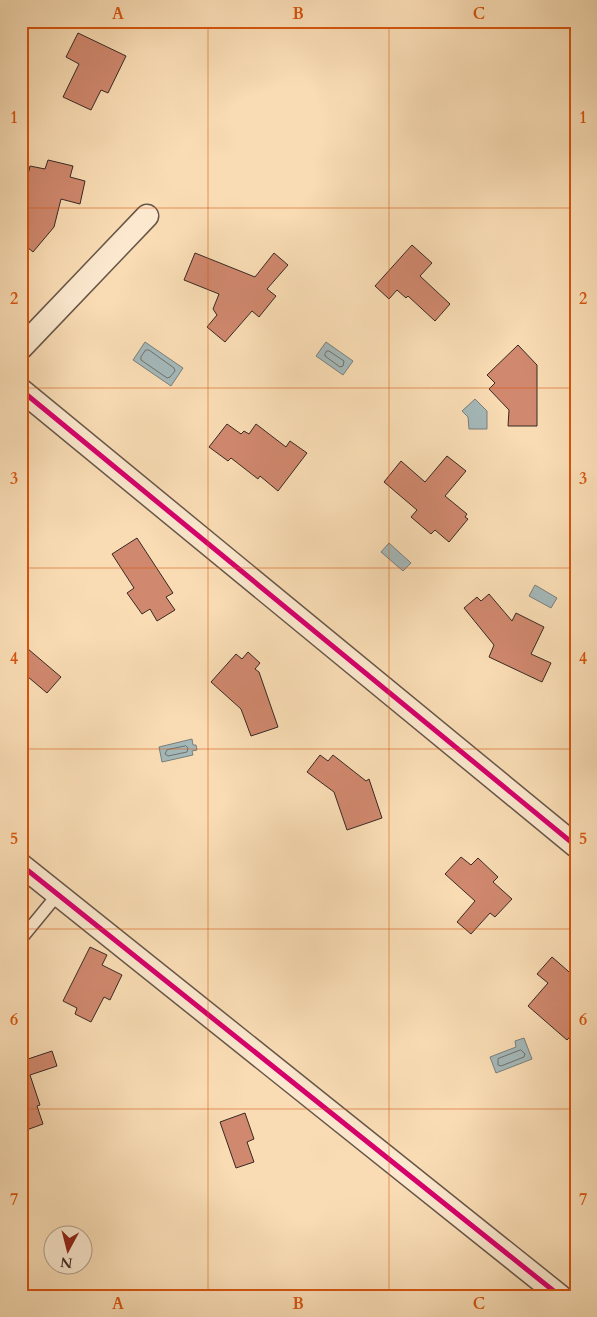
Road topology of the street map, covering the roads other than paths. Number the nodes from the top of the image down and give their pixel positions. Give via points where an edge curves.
1 (147, 216) dead end
2 (21, 348) edge
3 (21, 390) edge
4 (576, 846) edge
5 (21, 865) edge
6 (58, 894) junction
7 (21, 939) edge
8 (560, 1296) edge

1 - 2 street
3 - 4 street
5 - 6 street
6 - 7 lane
6 - 8 street

